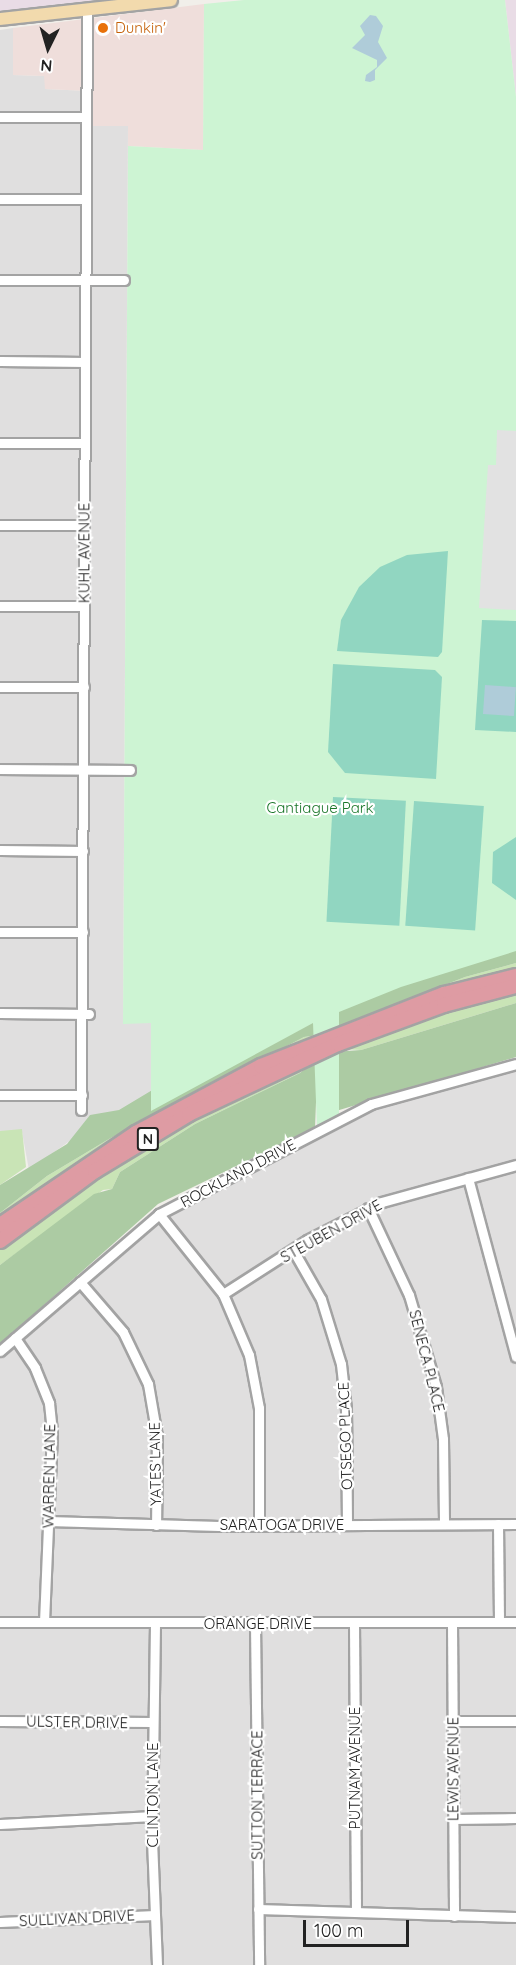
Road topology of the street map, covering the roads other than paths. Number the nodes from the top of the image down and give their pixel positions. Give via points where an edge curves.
1 (171, 0) edge
2 (87, 10) junction
3 (0, 20) edge
4 (0, 117) edge
5 (86, 117) junction
6 (0, 198) edge
7 (86, 199) junction
8 (0, 280) edge
9 (86, 280) junction
10 (124, 280) dead end
11 (0, 361) edge
12 (85, 362) junction
13 (0, 443) edge
14 (85, 443) junction
15 (0, 525) edge
16 (84, 525) junction
17 (0, 606) edge
18 (84, 606) junction
19 (0, 687) edge
20 (84, 687) junction
21 (0, 769) edge
22 (83, 769) junction
23 (130, 770) dead end
24 (0, 850) edge
25 (83, 851) junction
26 (0, 932) edge
27 (82, 932) junction
28 (516, 976) edge
29 (516, 986) edge
30 (0, 1013) edge
31 (86, 1014) junction
32 (338, 1038) junction
33 (308, 1050) junction
34 (516, 1064) edge
35 (0, 1095) edge
36 (82, 1095) junction
37 (81, 1110) dead end
38 (516, 1165) edge
39 (468, 1178) junction
40 (368, 1209) junction
41 (159, 1214) junction
42 (0, 1225) edge
43 (0, 1241) edge
44 (293, 1250) junction
45 (80, 1282) junction
46 (223, 1294) junction
47 (15, 1338) junction
48 (0, 1351) edge
49 (516, 1357) edge
50 (48, 1521) junction
51 (444, 1524) junction
52 (498, 1524) junction
53 (516, 1524) edge
54 (156, 1525) junction
55 (347, 1525) junction
56 (259, 1526) junction
57 (0, 1622) edge
58 (44, 1622) junction
59 (499, 1622) junction
60 (516, 1622) edge
61 (452, 1623) junction
62 (155, 1624) junction
63 (255, 1624) junction
64 (354, 1624) junction
65 (0, 1721) edge
66 (452, 1721) junction
67 (516, 1721) edge
68 (153, 1722) junction
69 (153, 1816) junction
70 (516, 1818) edge
71 (453, 1819) junction
72 (0, 1824) edge
73 (258, 1909) junction
74 (356, 1912) junction
75 (155, 1915) junction
76 (454, 1916) junction
77 (516, 1917) edge
78 (0, 1922) edge
79 (157, 1965) edge
80 (259, 1965) edge

1 - 2 main road
2 - 3 main road
2 - 5 street, KUHL AVENUE
4 - 5 street
5 - 7 street, KUHL AVENUE
6 - 7 street
7 - 9 street, KUHL AVENUE
8 - 9 street
9 - 10 street
9 - 12 street, KUHL AVENUE
11 - 12 street
12 - 14 street, KUHL AVENUE
13 - 14 street
14 - 16 street, KUHL AVENUE
15 - 16 street
16 - 18 street, KUHL AVENUE
17 - 18 street
18 - 20 street, KUHL AVENUE
19 - 20 street
20 - 22 street, KUHL AVENUE
21 - 22 street
22 - 23 street
22 - 25 street, KUHL AVENUE
24 - 25 street
25 - 27 street, KUHL AVENUE
26 - 27 street
27 - 31 street, KUHL AVENUE
28 - 32 highway, N via 444,994
29 - 32 highway, N
30 - 31 street
31 - 36 street, KUHL AVENUE
32 - 33 highway, N
33 - 42 highway, N via 136,1133
33 - 43 highway, N via 189,1114 94,1172
34 - 41 street, ROCKLAND DRIVE via 371,1104
35 - 36 street
36 - 37 street, KUHL AVENUE
38 - 39 street, STEUBEN DRIVE
39 - 40 street, STEUBEN DRIVE
39 - 49 street
40 - 44 street, STEUBEN DRIVE
40 - 51 street, SENECA PLACE via 406,1285 436,1387 443,1439
41 - 45 street, ROCKLAND DRIVE
41 - 46 street
44 - 46 street, STEUBEN DRIVE
44 - 55 street, OTSEGO PLACE via 321,1299 341,1364 346,1409
45 - 47 street, ROCKLAND DRIVE
45 - 54 street, YATES LANE via 123,1332 147,1384 157,1436
46 - 56 street via 242,1331 256,1384
47 - 48 street, ROCKLAND DRIVE
47 - 50 street, WARREN LANE via 35,1368 50,1403
50 - 54 street, SARATOGA DRIVE
50 - 58 street, WARREN LANE
51 - 52 street, SARATOGA DRIVE
51 - 55 street, SARATOGA DRIVE
52 - 53 street, SARATOGA DRIVE
52 - 59 street
54 - 56 street, SARATOGA DRIVE
55 - 56 street, SARATOGA DRIVE
57 - 58 street, ORANGE DRIVE
58 - 62 street, ORANGE DRIVE
59 - 60 street, ORANGE DRIVE
59 - 61 street, ORANGE DRIVE
61 - 64 street, ORANGE DRIVE
61 - 66 street, LEWIS AVENUE
62 - 63 street, ORANGE DRIVE
62 - 68 street, CLINTON LANE
63 - 64 street, ORANGE DRIVE
63 - 73 street, SUTTON TERRACE
64 - 74 street, PUTNAM AVENUE
65 - 68 street, ULSTER DRIVE
66 - 67 street
66 - 71 street, LEWIS AVENUE
68 - 69 street, CLINTON LANE
69 - 72 street
69 - 75 street, CLINTON LANE
70 - 71 street
71 - 76 street, LEWIS AVENUE
73 - 74 street
73 - 80 street, SUTTON TERRACE
74 - 76 street
75 - 78 street, SULLIVAN DRIVE
75 - 79 street, CLINTON LANE
76 - 77 street

